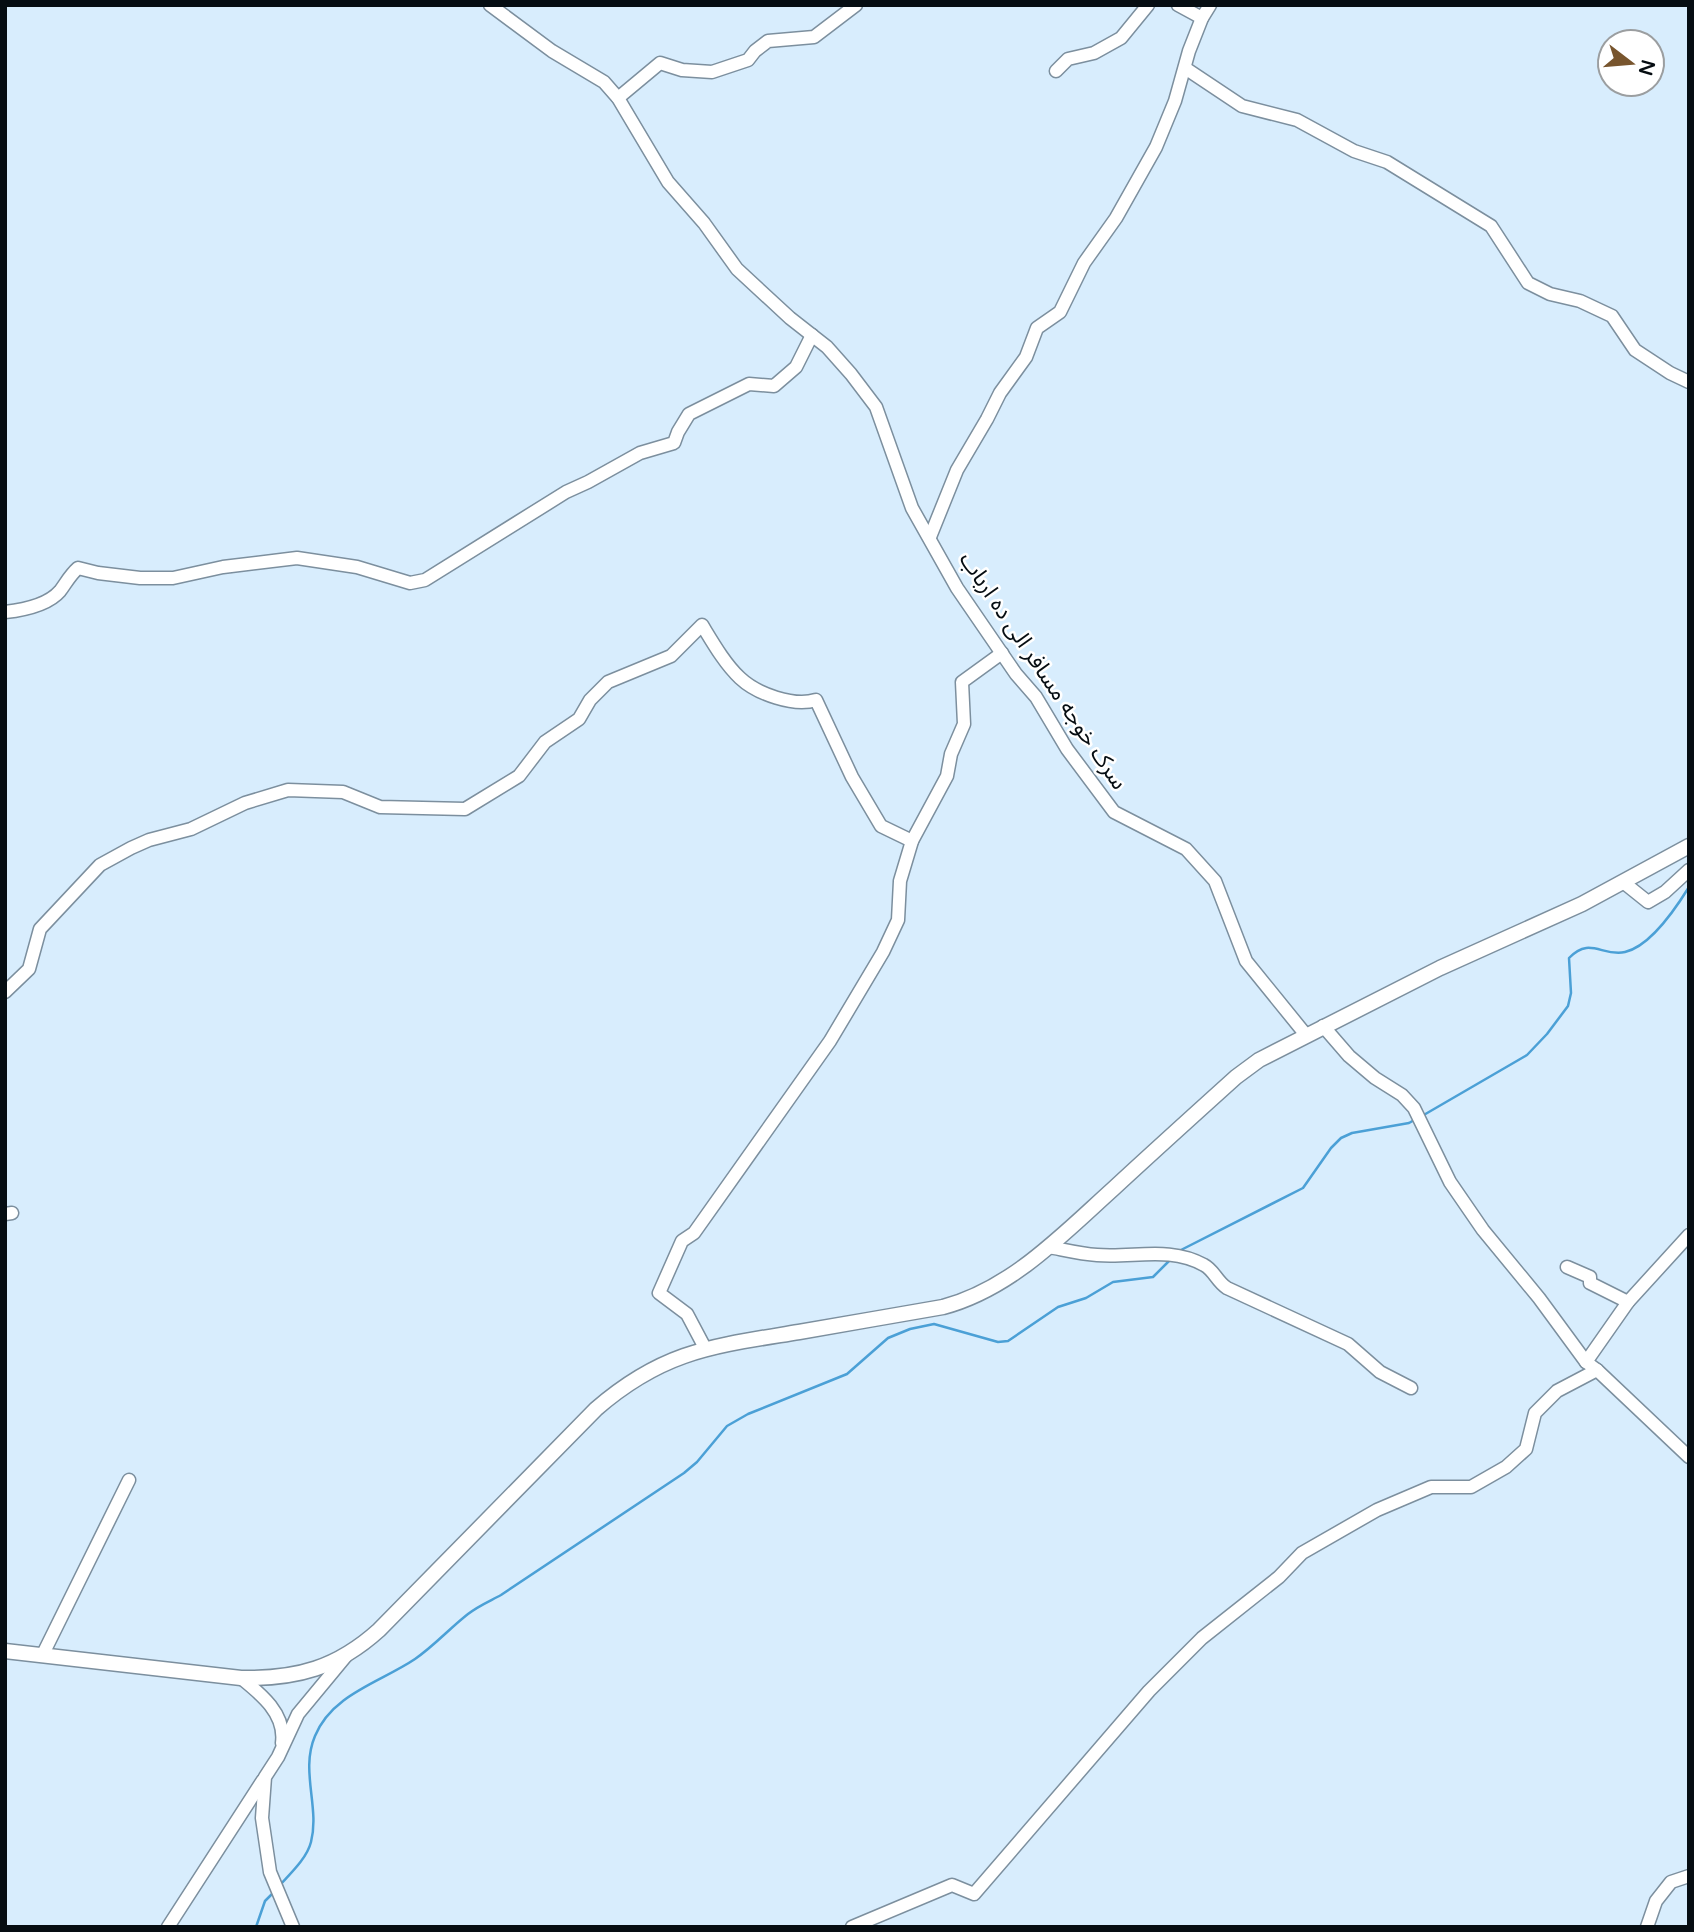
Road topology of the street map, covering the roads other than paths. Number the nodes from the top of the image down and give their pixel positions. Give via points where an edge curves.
1 (490, 5) edge
2 (856, 5) edge
3 (1148, 5) edge
4 (1178, 5) edge
5 (1210, 5) edge
6 (1202, 18) junction
7 (1185, 68) junction
8 (1056, 71) dead end
9 (618, 98) junction
10 (812, 335) junction
11 (1689, 382) edge
12 (930, 537) junction
13 (5, 612) edge
14 (1002, 653) junction
15 (912, 841) junction
16 (1689, 846) edge
17 (1689, 870) edge
18 (1623, 882) junction
19 (5, 992) edge
20 (1323, 1026) junction
21 (1306, 1035) junction
22 (1689, 1235) edge
23 (1049, 1247) junction
24 (1567, 1267) dead end
25 (1628, 1302) junction
26 (705, 1348) junction
27 (1586, 1362) junction
28 (1597, 1370) junction
29 (1411, 1388) dead end
30 (1689, 1457) edge
31 (129, 1480) dead end
32 (5, 1651) edge
33 (43, 1654) junction
34 (346, 1656) junction
35 (242, 1678) junction
36 (278, 1757) junction
37 (265, 1777) junction
38 (1689, 1877) edge
39 (168, 1927) edge
40 (293, 1927) edge
41 (852, 1927) edge
42 (1647, 1927) edge

1 - 9 street, سرک خوجه مسافر الی ده ارباب via 604,82
2 - 9 street via 814,37 768,41 748,60 712,72 660,63
3 - 8 street via 1121,38 1094,53 1068,59
4 - 6 street
5 - 6 street
6 - 7 street
7 - 11 street via 1242,106 1297,120 1354,151 1387,162 1492,226 1528,284 1612,316 1634,351
7 - 12 street via 1156,147 1084,263 1060,312 1037,328 1026,357 999,393 957,470
9 - 10 street, سرک خوجه مسافر الی ده ارباب via 668,182 737,269
10 - 12 street, سرک خوجه مسافر الی ده ارباب via 876,407 912,508
10 - 13 street via 796,368 774,386 749,384 689,414 674,443 640,453 566,492 425,580 410,583 357,567 297,558 173,578 78,568 49,600
12 - 14 street, سرک خوجه مسافر الی ده ارباب
14 - 15 street via 962,682 964,724 947,776
14 - 21 street, سرک خوجه مسافر الی ده ارباب via 1114,812 1186,849 1215,881 1246,961
15 - 19 street via 881,826 816,700 781,701 741,679 702,625 671,656 608,682 579,719 545,742 519,776 465,808 380,807 343,792 288,790 131,848 100,865 40,929 29,969
15 - 26 street via 900,881 898,920 883,952 830,1041 694,1233 682,1241 659,1293 687,1314
16 - 18 main road
17 - 18 street via 1648,902
18 - 20 main road
20 - 21 main road
20 - 27 street via 1349,1056 1414,1108 1450,1182
21 - 23 main road via 1236,1077
22 - 25 street
23 - 26 main road via 992,1289 961,1303
23 - 29 street via 1097,1255 1174,1254 1189,1258 1212,1270 1227,1288 1348,1344 1380,1373
24 - 25 street
25 - 27 street
26 - 34 main road via 649,1371 612,1395 379,1630
27 - 28 street
28 - 30 street
28 - 41 street via 1558,1391 1535,1413 1525,1449 1506,1467 1471,1488 1431,1487 1377,1510 1302,1553 1279,1577 1202,1637 1149,1691 974,1894 952,1885
31 - 33 street
32 - 33 main road
33 - 35 main road
34 - 35 main road via 304,1672
34 - 36 street via 298,1714
35 - 36 street via 265,1697 279,1721 282,1740
36 - 37 street
37 - 39 street
37 - 40 street via 262,1818 270,1872
38 - 42 street via 1671,1882

